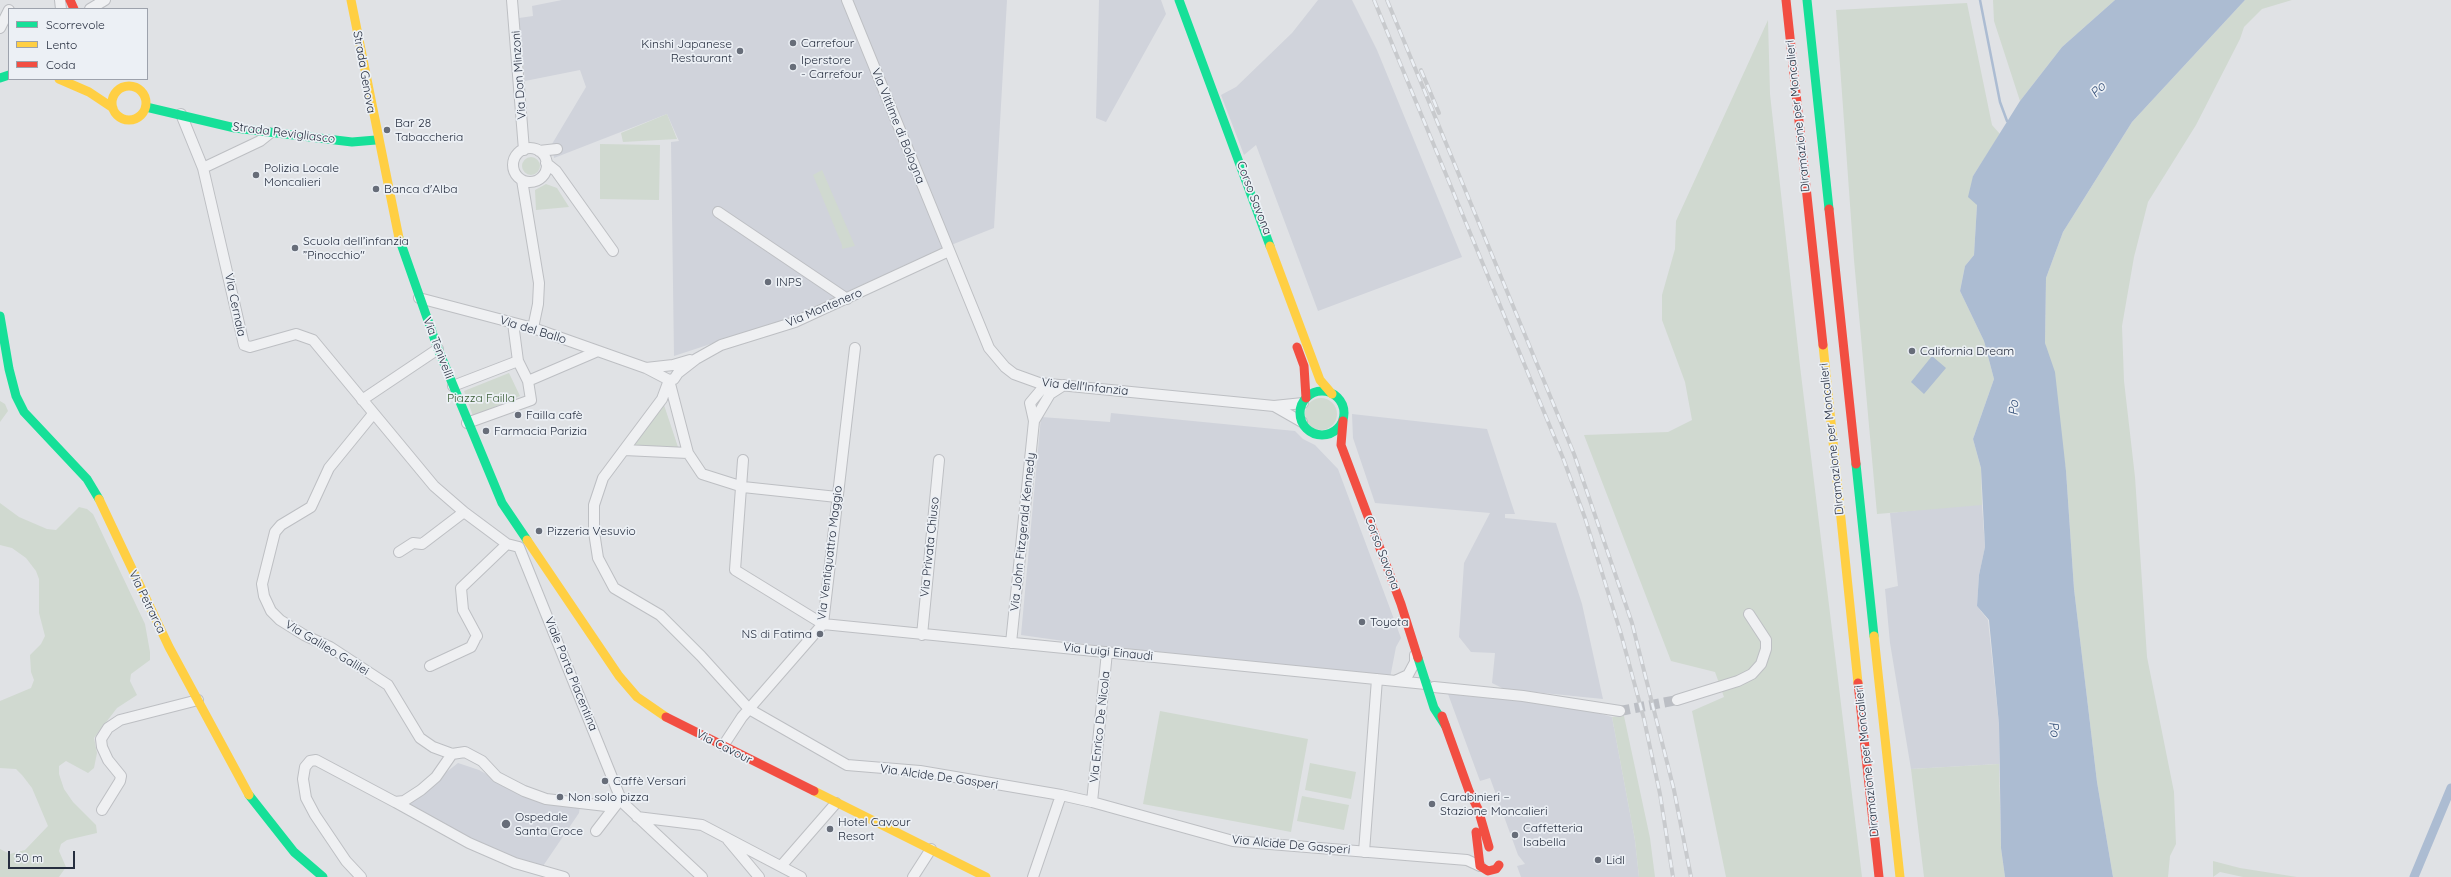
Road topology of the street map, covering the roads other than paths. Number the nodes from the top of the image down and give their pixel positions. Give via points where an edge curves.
1 (105, 0) edge
2 (351, 0) edge
3 (512, 0) edge
4 (847, 0) edge
5 (1170, 0) edge
6 (1180, 0) edge
7 (1786, 0) edge
8 (1807, 0) edge
9 (92, 8) edge
10 (8, 13) edge
11 (0, 28) edge
12 (61, 80) edge
13 (119, 80) edge
14 (121, 89) junction
15 (89, 92) junction
16 (146, 107) junction
17 (113, 108) junction
18 (181, 114) junction
19 (270, 133) junction
20 (377, 142) junction
21 (524, 150) junction
22 (539, 151) junction
23 (546, 162) junction
24 (203, 168) junction
25 (543, 176) junction
26 (522, 180) junction
27 (534, 182) junction
28 (563, 184) junction
29 (526, 199) junction
30 (718, 212) dead end
31 (613, 251) dead end
32 (949, 251) junction
33 (419, 298) junction
34 (847, 299) junction
35 (0, 316) edge
36 (513, 323) junction
37 (533, 328) junction
38 (855, 348) dead end
39 (438, 349) junction
40 (598, 351) junction
41 (518, 361) junction
42 (646, 368) junction
43 (672, 368) junction
44 (666, 379) junction
45 (528, 381) junction
46 (1046, 384) junction
47 (1064, 385) junction
48 (453, 386) junction
49 (1332, 394) junction
50 (362, 400) junction
51 (1305, 400) junction
52 (1274, 406) junction
53 (373, 414) junction
54 (1034, 421) junction
55 (1342, 421) junction
56 (1302, 422) junction
57 (467, 423) junction
58 (1317, 435) junction
59 (624, 450) junction
60 (688, 453) junction
61 (743, 460) dead end
62 (939, 460) dead end
63 (1352, 479) junction
64 (742, 487) junction
65 (837, 496) junction
66 (464, 512) junction
67 (507, 544) junction
68 (523, 544) junction
69 (399, 552) dead end
70 (1749, 614) dead end
71 (822, 624) junction
72 (1409, 628) junction
73 (922, 635) junction
74 (1011, 642) junction
75 (1107, 652) junction
76 (1415, 653) junction
77 (430, 666) dead end
78 (1377, 679) junction
79 (1393, 681) junction
80 (1430, 686) junction
81 (198, 700) junction
82 (1677, 700) tunnel mouth
83 (749, 709) junction
84 (1620, 711) tunnel mouth
85 (723, 746) junction
86 (452, 754) junction
87 (1469, 791) junction
88 (1061, 795) junction
89 (395, 802) junction
90 (1092, 802) junction
91 (836, 803) junction
92 (615, 804) junction
93 (102, 810) dead end
94 (637, 817) junction
95 (596, 831) dead end
96 (726, 837) junction
97 (931, 849) junction
98 (1496, 851) junction
99 (1364, 852) junction
100 (1479, 853) junction
101 (1467, 860) junction
102 (782, 865) junction
103 (1499, 865) junction
104 (1486, 871) edge
105 (323, 877) edge
106 (361, 877) edge
107 (564, 877) edge
108 (702, 877) edge
109 (758, 877) edge
110 (801, 877) edge
111 (913, 877) edge
112 (986, 877) edge
113 (1033, 877) edge
114 (1500, 877) edge
115 (1879, 877) edge
116 (1900, 877) edge

1 - 9 street
2 - 20 main road, Strada Genova
3 - 21 street, Via Don Minzoni
4 - 32 street, Via Vittime di Bologna
5 - 51 main road, Corso Savona via 1299,352 1304,370
6 - 49 main road, Corso Savona via 1320,380
7 - 115 main road, Diramazione per Moncalieri
8 - 116 main road, Diramazione per Moncalieri
10 - 11 street
12 - 15 main road
13 - 14 main road
14 - 15 main road
14 - 16 main road via 139,90 145,98
14 - 17 main road via 113,99
15 - 17 main road
16 - 17 main road via 140,116 130,120 120,117
16 - 18 main road, Strada Revigliasco
18 - 19 main road, Strada Revigliasco via 235,128
18 - 24 street, Via Cernaia
19 - 20 main road, Strada Revigliasco via 352,142
19 - 24 street via 260,141
20 - 33 main road, Via Tenivelli via 396,230
21 - 22 street
21 - 26 street via 514,161 515,172
22 - 23 street
22 - 23 street via 557,149
23 - 25 street
23 - 28 street via 556,171
24 - 50 street, Via Cernaia via 244,345 250,347 296,334 303,335 313,340
25 - 27 street
25 - 28 street
26 - 27 street
26 - 29 street
27 - 29 street
28 - 31 street
29 - 37 street via 539,282
30 - 34 street
32 - 34 street, Via Montenero
32 - 46 street, Via dell'Infanzia via 989,348 996,358 1014,374
33 - 36 street, Via del Ballo
33 - 39 main road, Via Tenivelli
34 - 43 street, Via Montenero via 795,322 721,345 696,359
35 - 81 main road, Via Petrarca via 16,396 24,412 87,479 101,501 128,562
36 - 37 street, Via del Ballo
36 - 41 street
37 - 40 street, Via del Ballo
38 - 65 street, Via Ventiquattro Maggio
39 - 48 main road, Via Tenivelli
39 - 50 street
40 - 42 street, Via del Ballo
40 - 45 street
41 - 45 street
41 - 48 street
42 - 43 street
42 - 44 street, Via del Ballo
43 - 44 street, Via Montenero via 674,379
44 - 59 street, Via Alcide De Gasperi via 662,399
44 - 60 street
45 - 57 street via 531,400
46 - 47 street, Via dell'Infanzia
46 - 54 street, Via John Fitzgerald Kennedy via 1030,403
47 - 52 street, Via dell'Infanzia
47 - 54 street, Via John Fitzgerald Kennedy via 1050,394
48 - 57 main road, Via Tenivelli
49 - 51 main road via 1321,392
49 - 55 main road via 1341,403 1344,415
50 - 53 street, Via Cernaia
51 - 52 street, Via dell'Infanzia
51 - 56 main road via 1300,416
52 - 56 street, Via dell'Infanzia
53 - 66 street, Via Cernaia via 434,486
53 - 86 street, Via Galileo Galilei via 328,467 311,507 281,525 275,532 262,584 264,596 280,620 330,647 388,685 420,738 433,747
54 - 74 street, Via John Fitzgerald Kennedy
55 - 58 main road via 1332,433
55 - 63 main road, Corso Savona via 1341,444
56 - 58 main road
57 - 68 main road, Via Tenivelli
58 - 63 main road, Corso Savona via 1331,449
59 - 60 street
59 - 83 street, Via Alcide De Gasperi via 603,478 594,505 598,558 614,588 660,615
60 - 64 street via 702,474
61 - 64 street
62 - 73 street, Via Privata Chiuso
63 - 72 main road, Corso Savona
64 - 65 street
64 - 71 street via 735,570
65 - 71 street, Via Ventiquattro Maggio
66 - 67 street, Via Cernaia
66 - 69 street via 422,544 413,543
67 - 68 street, Via Cernaia
67 - 77 street via 461,588 462,610 476,638 471,647
68 - 85 main road, Via Cavour via 627,686 656,711
68 - 92 street, Viale Porta Piacentina
70 - 82 street via 1766,640 1761,664 1752,674 1738,681
71 - 73 street, Via Luigi Einaudi
71 - 83 street, Via Ventiquattro Maggio
72 - 76 main road, Corso Savona
72 - 80 main road, Corso Savona via 1421,652
73 - 74 street, Via Luigi Einaudi
74 - 75 street, Via Luigi Einaudi
75 - 78 street, Via Luigi Einaudi
75 - 90 street, Via Enrico De Nicola
76 - 79 street via 1415,662 1408,675
76 - 80 main road, Corso Savona
78 - 79 street, Via Luigi Einaudi
78 - 99 street
79 - 80 street, Via Luigi Einaudi
80 - 84 street, Via Luigi Einaudi via 1523,696
80 - 87 main road, Corso Savona
81 - 93 street via 120,720 108,728 101,738 102,747 108,760 121,776
81 - 105 main road, Via Petrarca via 253,801 294,852
83 - 85 street, Via Ventiquattro Maggio
83 - 88 street, Via Alcide De Gasperi via 846,765 920,772
85 - 91 main road, Via Cavour
86 - 89 street via 436,776 420,790 404,801
86 - 92 street, Via Galileo Galilei via 465,752 482,761 497,776 524,791 546,799
87 - 98 main road, Corso Savona
87 - 100 main road, Corso Savona via 1470,811
88 - 90 street, Via Alcide De Gasperi
88 - 113 street
89 - 106 street via 316,760 310,761 305,767 303,779 306,798 346,861
89 - 107 street via 469,843 516,863
90 - 99 street, Via Alcide De Gasperi via 1233,841
91 - 97 main road, Via Cavour
91 - 102 street
92 - 94 street
92 - 95 street
94 - 96 street via 702,825
94 - 108 street
96 - 102 street
96 - 109 street
97 - 111 street
97 - 112 main road, Via Cavour
98 - 100 main road
98 - 103 main road, Corso Savona
99 - 101 street, Via Alcide De Gasperi
100 - 101 street
100 - 104 main road, Corso Savona via 1478,860
101 - 104 street, Via Alcide De Gasperi
102 - 110 street
103 - 104 main road via 1496,869
103 - 114 main road, Corso Savona

